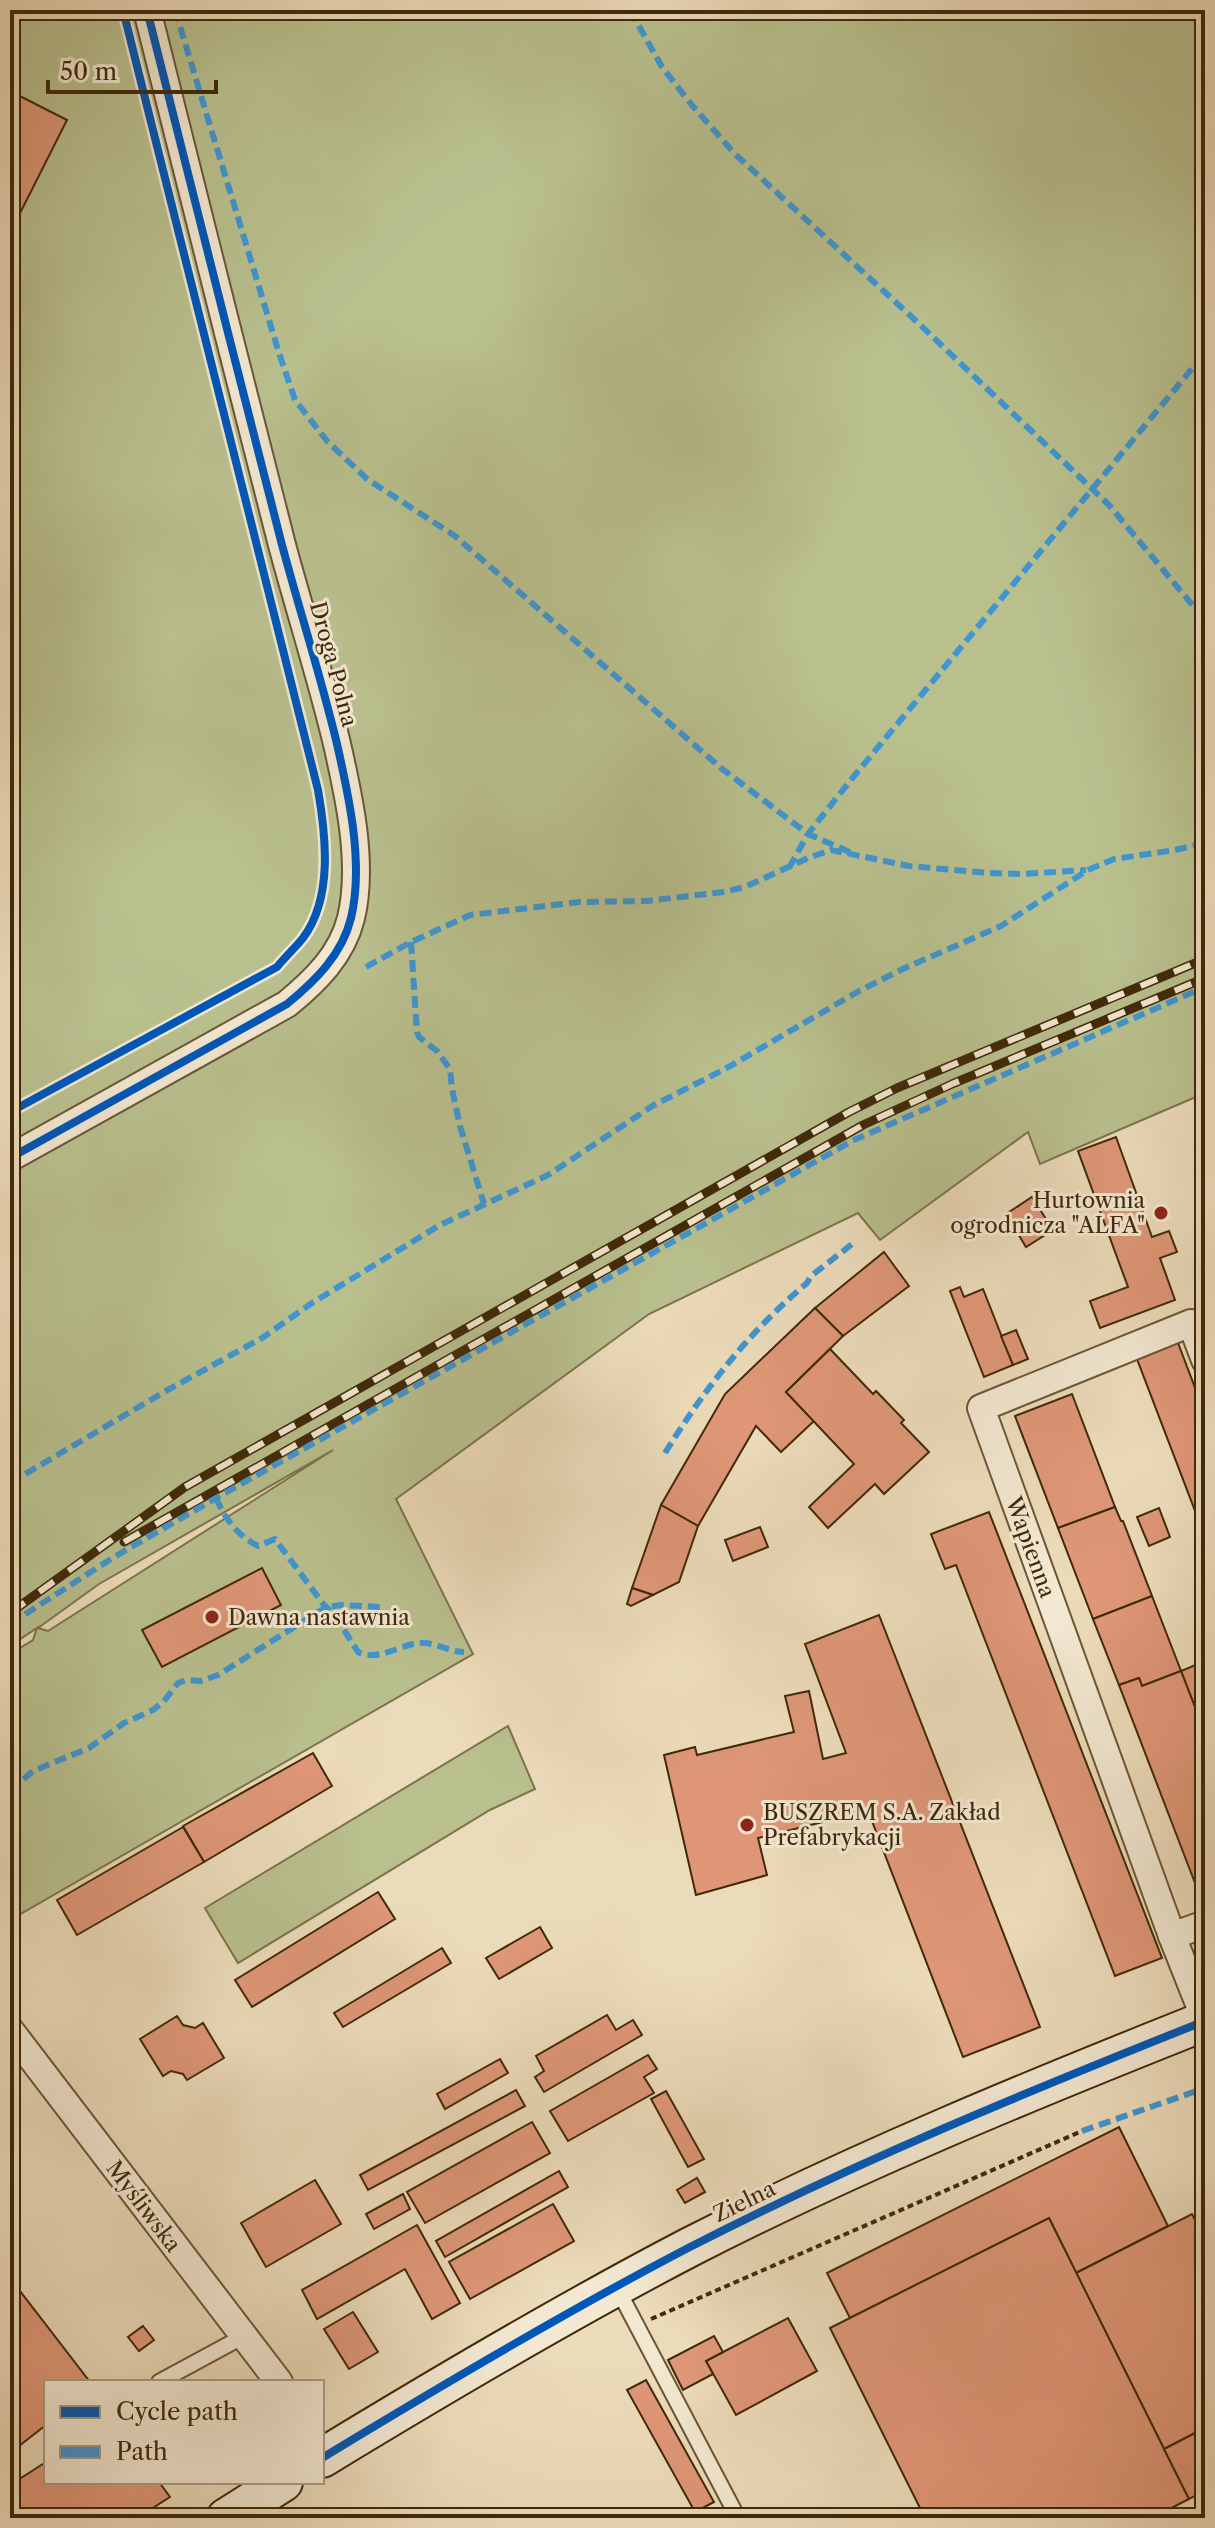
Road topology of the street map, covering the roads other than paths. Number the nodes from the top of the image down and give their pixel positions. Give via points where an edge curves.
1 (147, 10) edge
2 (10, 1158) edge
3 (1205, 1360) edge
4 (1205, 1924) edge
5 (1172, 1936) junction
6 (1205, 2020) edge
7 (10, 2030) edge
8 (617, 2287) junction
9 (244, 2336) junction
10 (163, 2380) edge
11 (277, 2380) edge
12 (325, 2449) edge
13 (280, 2484) edge
14 (226, 2518) edge
15 (738, 2518) edge

1 - 2 street, Droga Polna via 349,795 355,854 351,918 336,954 287,1004
3 - 5 street, Wapienna via 1191,1323 981,1408
4 - 5 street
5 - 6 street, Wapienna
6 - 8 street, Zielna via 750,2217
7 - 9 street, Myśliwska
8 - 12 street, Zielna
8 - 15 lane
9 - 10 lane
9 - 11 street, Myśliwska
13 - 14 street

